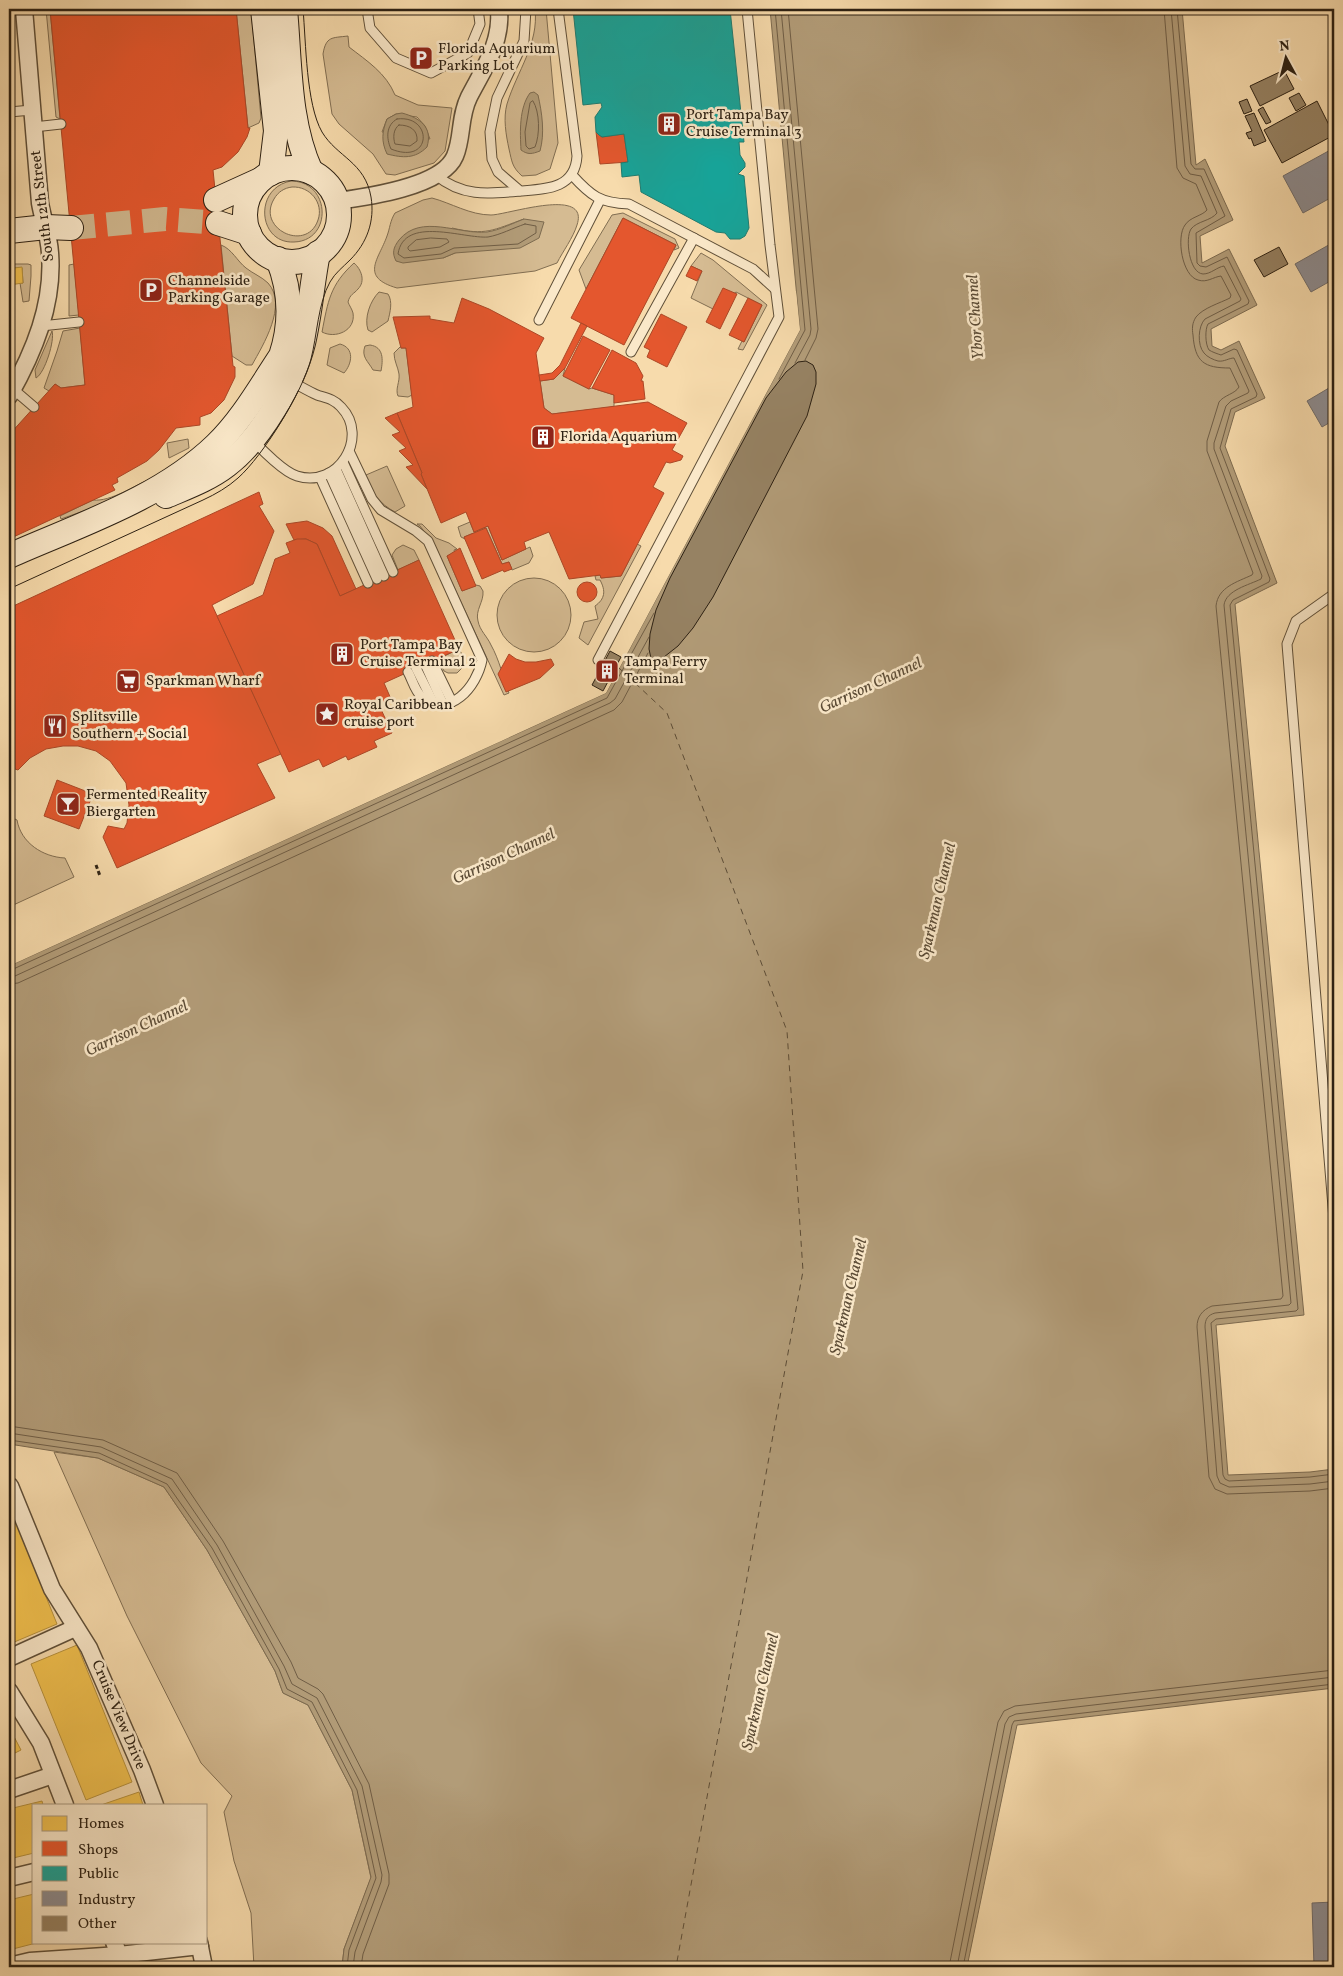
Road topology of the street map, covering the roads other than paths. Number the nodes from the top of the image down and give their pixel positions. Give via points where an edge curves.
1 (24, 9) edge
2 (263, 9) edge
3 (285, 9) edge
4 (367, 9) edge
5 (478, 9) edge
6 (499, 9) edge
7 (526, 9) edge
8 (558, 9) edge
9 (747, 9) edge
10 (32, 110) junction
11 (9, 112) edge
12 (61, 124) dead end
13 (34, 127) junction
14 (311, 172) junction
15 (436, 175) junction
16 (572, 175) junction
17 (265, 177) junction
18 (520, 191) junction
19 (600, 200) junction
20 (337, 201) junction
21 (46, 227) junction
22 (71, 228) tunnel mouth
23 (9, 231) edge
24 (249, 233) junction
25 (694, 238) junction
26 (318, 253) junction
27 (278, 259) junction
28 (775, 289) junction
29 (539, 320) dead end
30 (80, 322) dead end
31 (41, 326) junction
32 (631, 352) dead end
33 (289, 381) junction
34 (11, 392) edge
35 (34, 407) dead end
36 (243, 432) junction
37 (349, 451) junction
38 (343, 462) junction
39 (329, 473) junction
40 (9, 556) edge
41 (380, 578) junction
42 (1334, 594) edge
43 (598, 660) dead end
44 (429, 663) dead end
45 (412, 670) dead end
46 (443, 703) junction
47 (1334, 1101) edge
48 (1324, 1102) junction
49 (1334, 1219) edge
50 (10, 1486) dead end
51 (75, 1628) junction
52 (9, 1658) edge
53 (9, 1691) edge
54 (53, 1774) junction
55 (9, 1790) edge
56 (65, 1804) edge
57 (155, 1804) edge
58 (32, 1872) edge
59 (9, 1878) edge
60 (200, 1944) edge
61 (117, 1955) edge
62 (30, 1964) edge
63 (9, 1966) edge
64 (204, 1967) edge

1 - 10 street, South 12th Street
2 - 17 main road via 276,131
3 - 14 main road via 296,130
4 - 5 lane via 370,28 396,58 431,73 468,53 480,24
6 - 15 street via 499,34 464,107 455,157
7 - 18 lane via 524,41 497,98 490,132 492,159 498,172
8 - 16 lane via 577,156
9 - 28 lane
10 - 11 lane
10 - 13 street, South 12th Street
12 - 13 lane
13 - 21 street, South 12th Street via 40,203
14 - 17 main road via 284,168
14 - 20 main road via 332,189
15 - 18 lane via 446,183 481,194
15 - 20 street via 381,195
16 - 18 lane via 551,188
16 - 19 lane
17 - 24 main road via 251,192 246,205
17 - 24 main road via 217,211
19 - 25 lane via 629,204
19 - 29 lane
20 - 26 main road via 339,213 334,236
21 - 22 main road
21 - 23 main road
21 - 31 street, South 12th Street via 50,267
24 - 27 main road via 266,254
25 - 28 lane via 754,269
25 - 32 lane
26 - 27 main road via 306,259
26 - 33 main road via 303,344
27 - 36 main road via 285,275 289,299 284,347
28 - 43 lane via 778,317
30 - 31 lane
31 - 34 street, South 12th Street
33 - 36 main road via 282,395
33 - 37 lane via 340,406 352,431
34 - 35 lane
36 - 39 lane via 285,470 312,478
36 - 40 main road via 236,458 212,475 164,498 144,497
37 - 38 lane
37 - 46 lane via 372,499 381,510 428,541 480,654 480,670 468,691
38 - 39 lane
38 - 41 lane
39 - 41 lane
39 - 41 lane
42 - 48 lane via 1296,621 1286,644
44 - 46 lane
45 - 46 lane via 420,695
47 - 48 lane
48 - 49 lane
50 - 51 street, Cruise View Drive via 52,1589
51 - 52 street
51 - 57 street, Cruise View Drive via 89,1648
53 - 54 street via 41,1743
54 - 55 street
54 - 56 street
58 - 59 street
60 - 61 street
60 - 64 street
61 - 62 street
62 - 63 street

